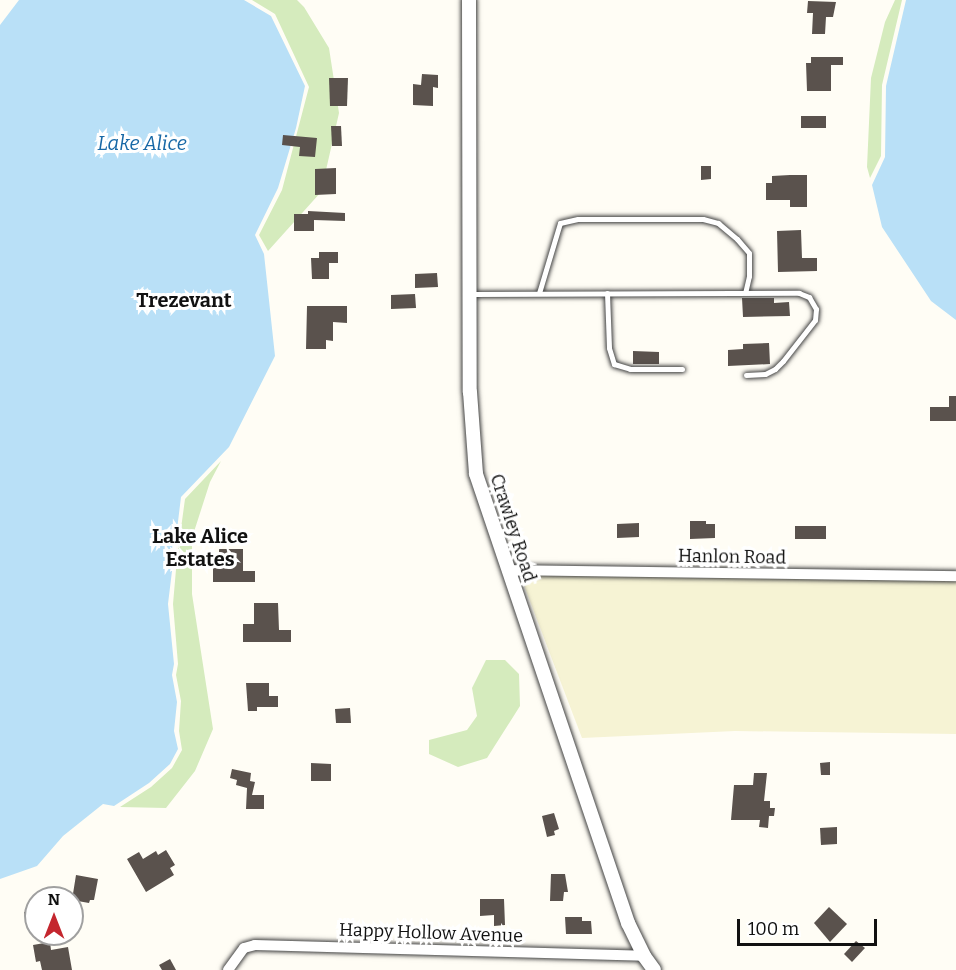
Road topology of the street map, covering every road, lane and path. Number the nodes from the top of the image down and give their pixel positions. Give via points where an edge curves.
1 (469, 0) edge
2 (539, 293) junction
3 (607, 293) junction
4 (470, 294) junction
5 (745, 294) junction
6 (682, 369) dead end
7 (746, 375) dead end
8 (507, 570) junction
9 (956, 576) edge
10 (644, 956) junction
11 (228, 970) edge
12 (654, 970) edge

1 - 4 street, Crawley Road
2 - 3 lane
2 - 4 lane
2 - 5 lane via 560,223 578,219 658,219 712,220 737,239 746,248 750,262
3 - 5 lane
3 - 6 lane via 609,348 614,364 630,369
4 - 8 street, Crawley Road via 470,392 476,474
5 - 7 lane via 799,293 809,297 816,309 815,320 775,369
8 - 9 street, Hanlon Road
8 - 10 street, Crawley Road via 624,913
10 - 11 street, Happy Hollow Avenue via 255,945 243,948
10 - 12 street, Crawley Road

